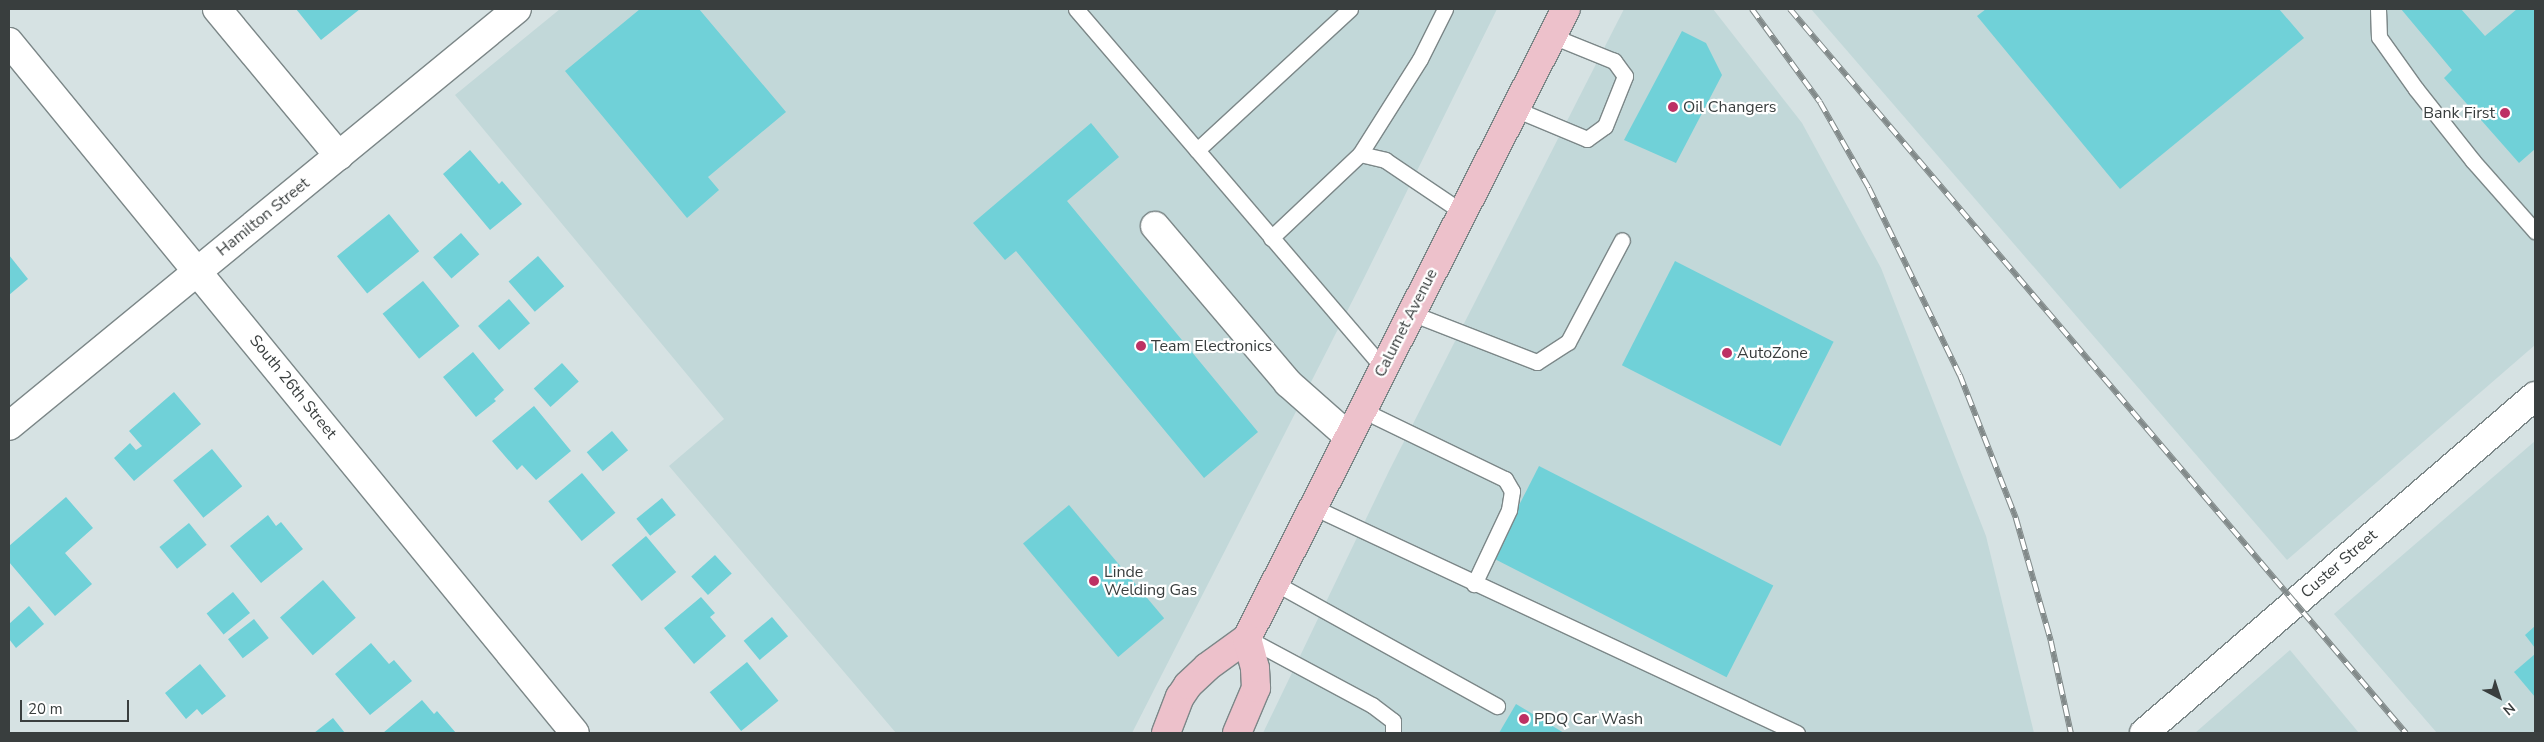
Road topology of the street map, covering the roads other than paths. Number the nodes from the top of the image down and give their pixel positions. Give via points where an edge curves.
1 (218, 9) edge
2 (517, 9) edge
3 (1076, 9) edge
4 (1350, 9) edge
5 (1445, 9) edge
6 (1566, 9) edge
7 (2378, 9) edge
8 (1552, 36) junction
9 (9, 42) edge
10 (1515, 109) junction
11 (1197, 150) junction
12 (1360, 154) junction
13 (339, 156) junction
14 (1462, 212) junction
15 (1155, 226) dead end
16 (2535, 231) edge
17 (1271, 238) junction
18 (1622, 240) dead end
19 (197, 271) junction
20 (1411, 313) junction
21 (1383, 368) junction
22 (2535, 396) edge
23 (1362, 410) junction
24 (9, 426) edge
25 (1348, 436) junction
26 (1313, 507) junction
27 (1275, 583) junction
28 (1474, 584) junction
29 (1247, 638) junction
30 (1498, 706) dead end
31 (576, 733) edge
32 (1166, 733) edge
33 (1238, 733) edge
34 (1392, 733) edge
35 (1796, 733) edge
36 (2144, 733) edge

1 - 13 street
2 - 13 street, Hamilton Street
3 - 11 lane
4 - 11 lane
5 - 12 lane via 1420,59
6 - 8 main road, Calumet Avenue
7 - 16 lane via 2379,37 2400,67 2473,162
8 - 10 main road, Calumet Avenue
8 - 10 lane via 1614,61 1625,76 1605,126 1587,139
9 - 19 street, South 26th Street
10 - 14 main road, Calumet Avenue
11 - 17 lane
12 - 14 lane via 1385,160
12 - 17 lane
13 - 19 street, Hamilton Street
14 - 20 main road, Calumet Avenue
15 - 25 street via 1288,383
17 - 21 lane
18 - 20 lane via 1568,342 1537,362
19 - 24 street, Hamilton Street
19 - 31 street, South 26th Street
20 - 21 main road, Calumet Avenue
21 - 23 main road, Calumet Avenue
22 - 36 street, Custer Street
23 - 25 main road, Calumet Avenue
23 - 28 lane via 1505,479 1512,491 1510,510
25 - 26 main road, Calumet Avenue
26 - 27 main road, Calumet Avenue
26 - 28 lane
27 - 29 main road, Calumet Avenue
27 - 30 lane
28 - 35 lane
29 - 32 main road, Calumet Avenue via 1207,666 1188,685
29 - 33 main road via 1255,668 1256,688
29 - 34 lane via 1372,705 1393,721

